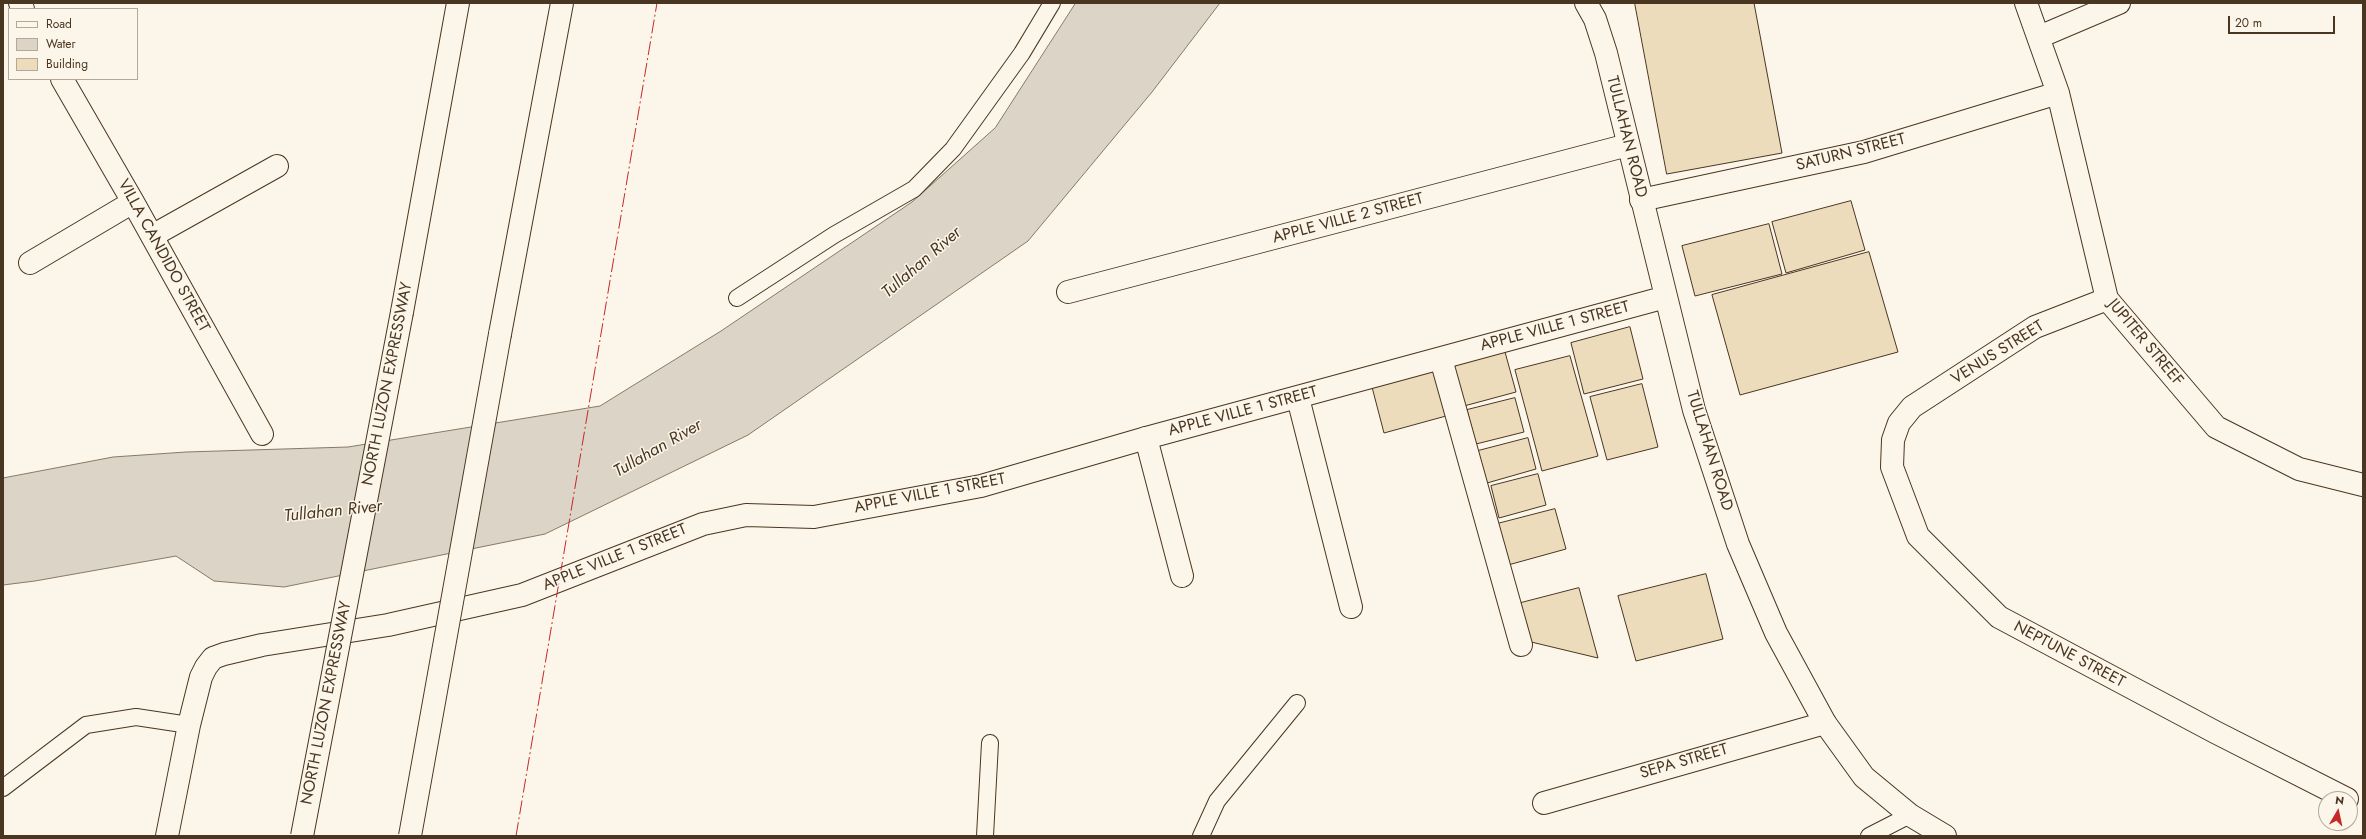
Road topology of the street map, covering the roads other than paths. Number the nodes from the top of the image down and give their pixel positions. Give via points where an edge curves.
1 (458, 3) edge
2 (562, 3) edge
3 (1052, 3) edge
4 (1586, 3) edge
5 (2026, 3) edge
6 (2119, 3) edge
7 (2039, 37) junction
8 (63, 80) edge
9 (2058, 93) junction
10 (1628, 146) junction
11 (277, 166) dead end
12 (1641, 200) junction
13 (133, 202) junction
14 (152, 236) junction
15 (30, 263) dead end
16 (1068, 292) dead end
17 (1666, 297) junction
18 (737, 298) dead end
19 (2107, 299) junction
20 (1441, 359) junction
21 (1298, 398) junction
22 (1899, 423) joint
23 (262, 434) dead end
24 (1146, 438) junction
25 (2363, 485) edge
26 (1182, 576) dead end
27 (1351, 606) dead end
28 (1521, 645) dead end
29 (1297, 703) dead end
30 (1825, 723) junction
31 (189, 725) junction
32 (990, 743) dead end
33 (3, 788) edge
34 (2331, 791) edge
35 (1544, 803) dead end
36 (1910, 815) junction
37 (167, 836) edge
38 (302, 836) edge
39 (410, 836) edge
40 (985, 836) edge
41 (1201, 836) edge
42 (1869, 836) edge
43 (1945, 836) edge

1 - 38 main road, NORTH LUZON EXPRESSWAY, bridge
2 - 39 main road, bridge
3 - 18 lane via 1022,53 953,149 914,189 834,235
4 - 10 main road, TULLAHAN ROAD via 1595,20 1606,53
5 - 7 main road, JUPITER STREEF
6 - 7 main road
7 - 9 main road, JUPITER STREEF
8 - 13 main road, VILLA CANDIDO STREET
9 - 12 main road, SATURN STREET via 1864,152
9 - 19 main road, JUPITER STREEF
10 - 12 main road, TULLAHAN ROAD
10 - 16 main road, APPLE VILLE 2 STREET
11 - 14 main road
12 - 17 main road, TULLAHAN ROAD
13 - 14 main road, VILLA CANDIDO STREET
13 - 15 main road
14 - 23 main road, VILLA CANDIDO STREET
17 - 20 main road, APPLE VILLE 1 STREET
17 - 30 main road, TULLAHAN ROAD via 1694,410 1738,544 1776,633
19 - 22 main road, VENUS STREET via 2035,327 1912,407
19 - 25 main road, JUPITER STREEF via 2216,427 2298,469
20 - 21 main road, APPLE VILLE 1 STREET
20 - 28 main road
21 - 24 main road, APPLE VILLE 1 STREET
21 - 27 main road
22 - 34 main road, NEPTUNE STREET via 1893,440 1892,467 1918,536 1999,617
24 - 26 main road
24 - 31 main road, APPLE VILLE 1 STREET via 981,486 814,517 746,515 703,524 522,595 388,625 240,650 213,658 201,677
29 - 41 lane via 1217,801
30 - 35 main road, SEPA STREET
30 - 36 main road, TULLAHAN ROAD via 1864,777
31 - 33 lane via 136,717 86,725
31 - 37 main road, APPLE VILLE 1 STREET
32 - 40 lane
36 - 42 lane
36 - 43 main road, TULLAHAN ROAD

